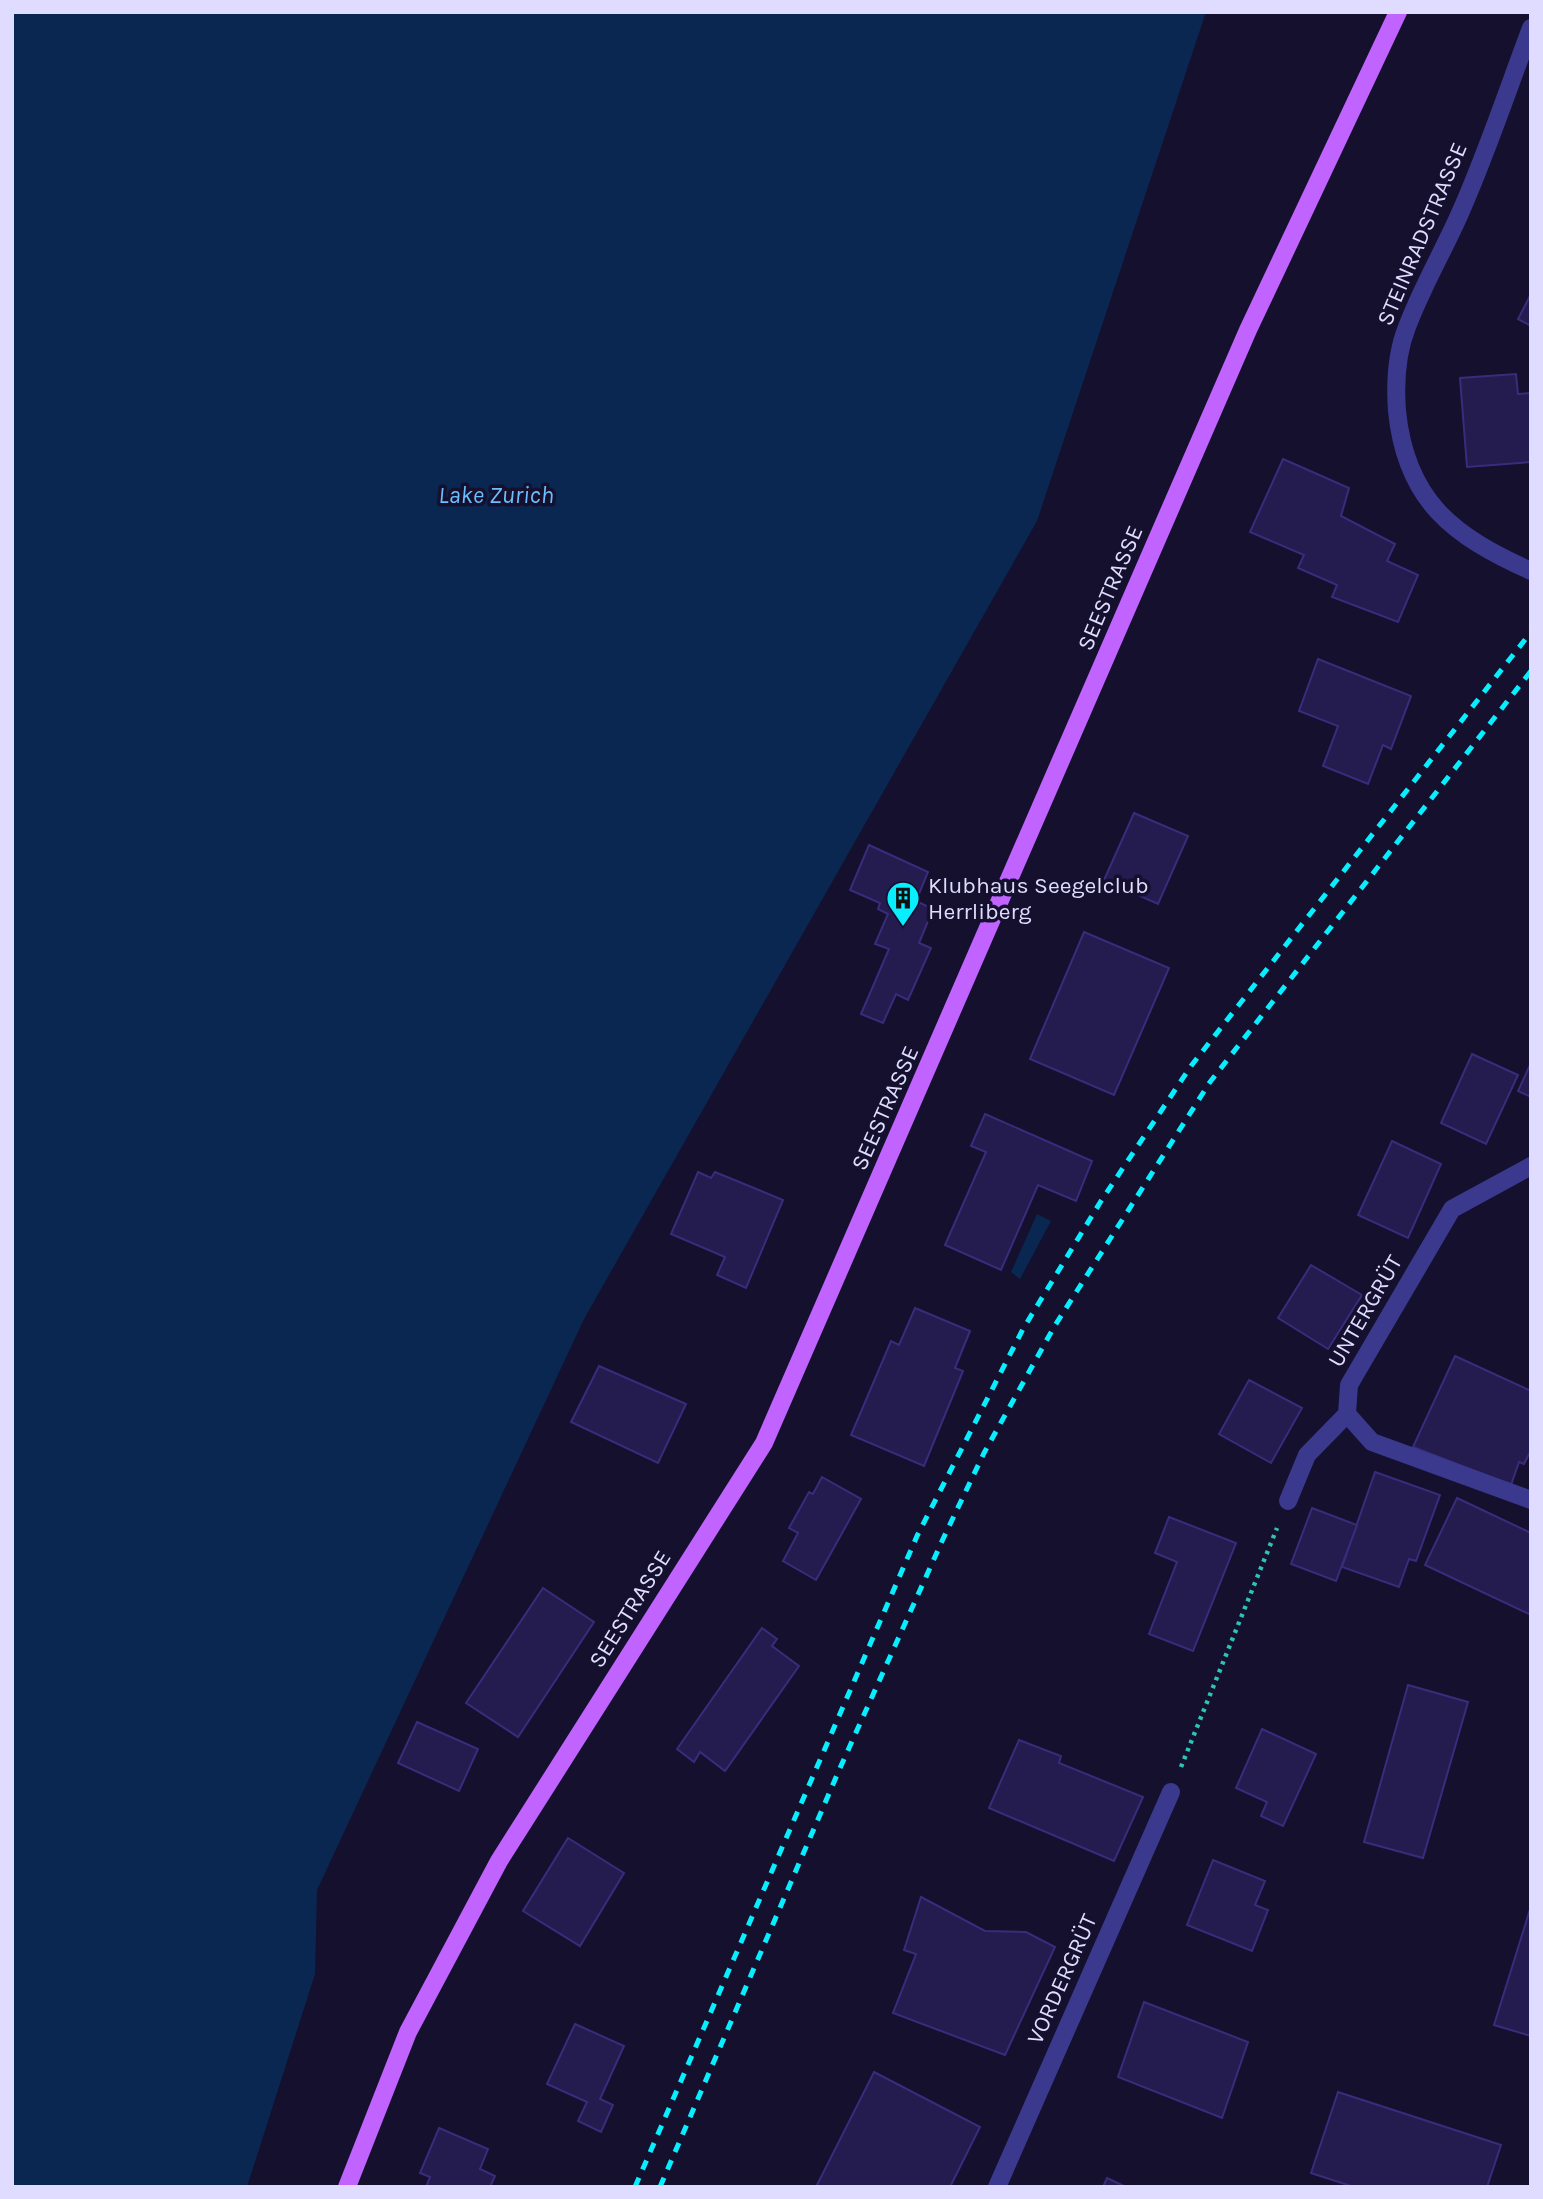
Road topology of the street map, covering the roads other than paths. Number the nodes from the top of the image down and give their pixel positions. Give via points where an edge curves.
1 (1398, 12) edge
2 (1531, 28) edge
3 (1531, 571) edge
4 (1531, 1166) edge
5 (1347, 1414) junction
6 (1531, 1500) edge
7 (1288, 1501) road end
8 (1171, 1791) road end
9 (347, 2187) edge
10 (997, 2187) edge

1 - 9 main road, SEESTRASSE via 1248,330 764,1443 499,1861 408,2032
2 - 3 street, STEINRADSTRASSE via 1461,210 1406,329 1395,385 1400,439 1415,481 1443,519 1486,551
4 - 5 street, UNTERGRÜT via 1452,1209 1349,1385
5 - 6 street via 1372,1441
5 - 7 street via 1307,1455
8 - 10 street, VORDERGRÜT

